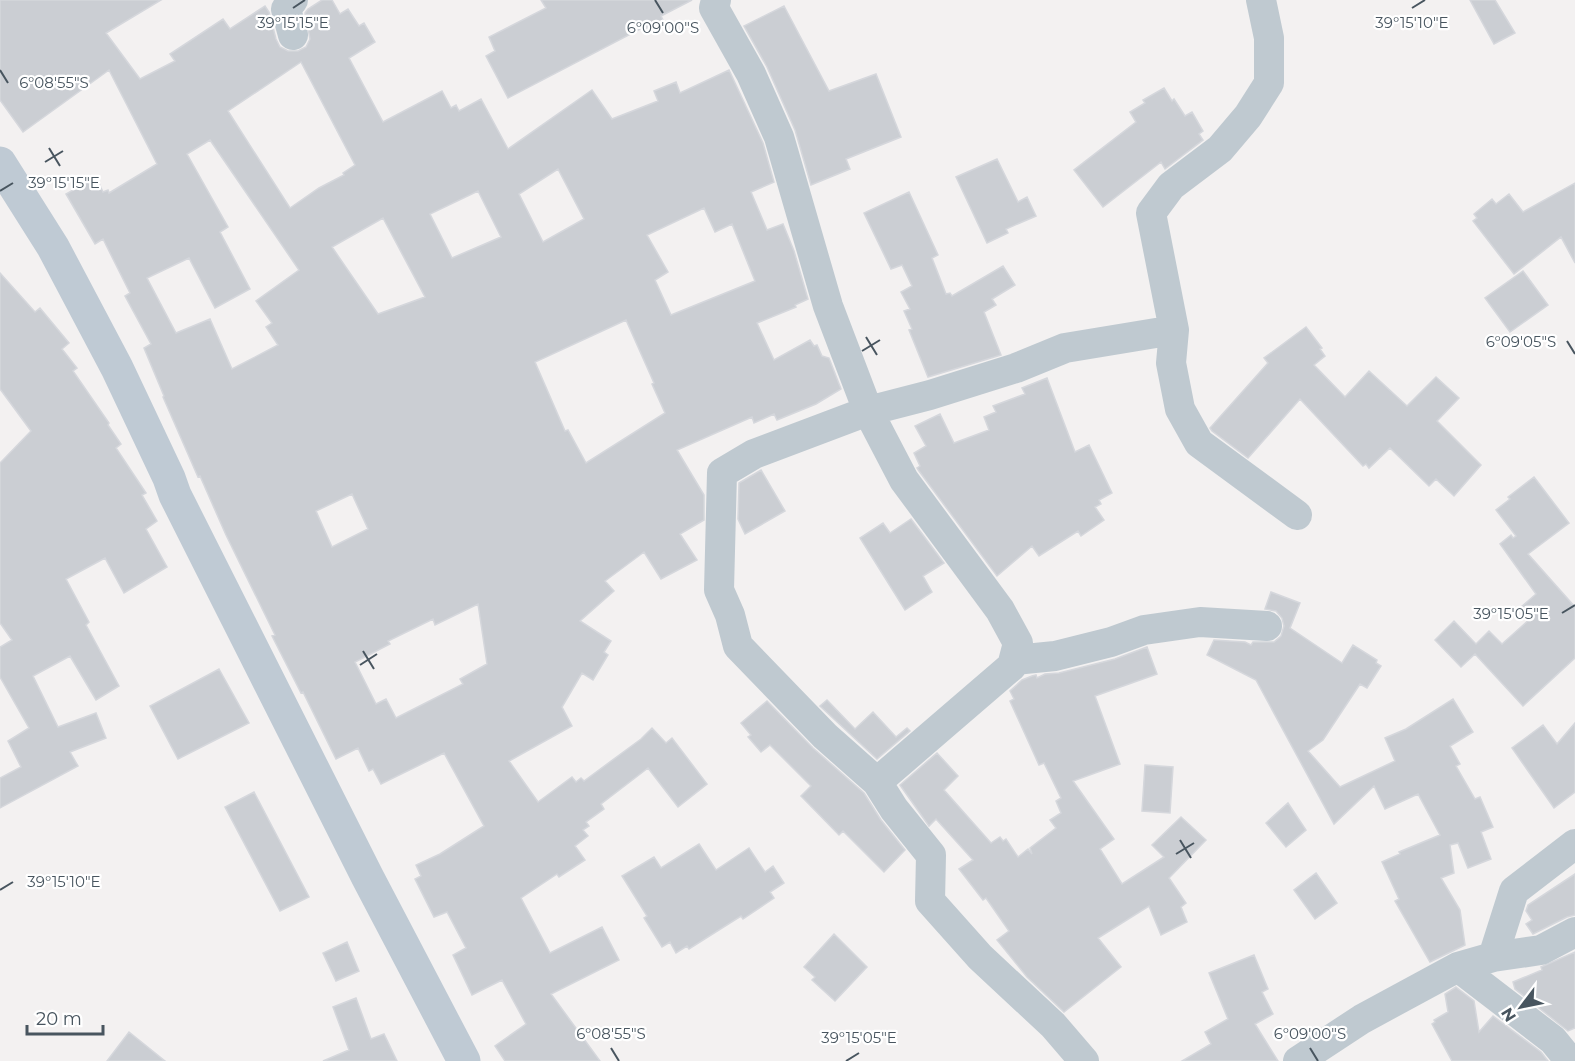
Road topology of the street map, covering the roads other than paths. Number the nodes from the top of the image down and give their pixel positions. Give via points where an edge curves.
1 (293, 0) edge
2 (716, 0) edge
3 (1261, 0) edge
4 (293, 35) dead end
5 (0, 163) edge
6 (1174, 330) junction
7 (868, 411) junction
8 (1298, 515) dead end
9 (1267, 626) dead end
10 (1014, 660) junction
11 (877, 782) junction
12 (1575, 844) edge
13 (1575, 932) edge
14 (1493, 957) junction
15 (1458, 967) junction
16 (464, 1061) edge
17 (1084, 1061) edge
18 (1298, 1061) edge
19 (1570, 1061) edge

1 - 4 street via 286,9
2 - 7 street via 714,8 751,74 779,137 828,306
3 - 6 street via 1269,38 1269,82 1248,116 1220,149 1171,186 1151,213
5 - 16 main road via 52,247 117,368 175,495
6 - 7 street via 1065,348 930,395
6 - 8 street via 1171,363 1180,409 1199,443
7 - 10 street via 904,480 1000,610 1018,643
7 - 11 street via 754,454 722,473 719,590 738,646 825,736
9 - 10 street via 1200,622 1144,630 1055,656
10 - 11 street via 996,682
11 - 17 street via 931,855 930,901
12 - 14 street via 1514,891
13 - 14 street via 1541,950
14 - 15 street
15 - 18 street via 1362,1019
15 - 19 street via 1553,1040

